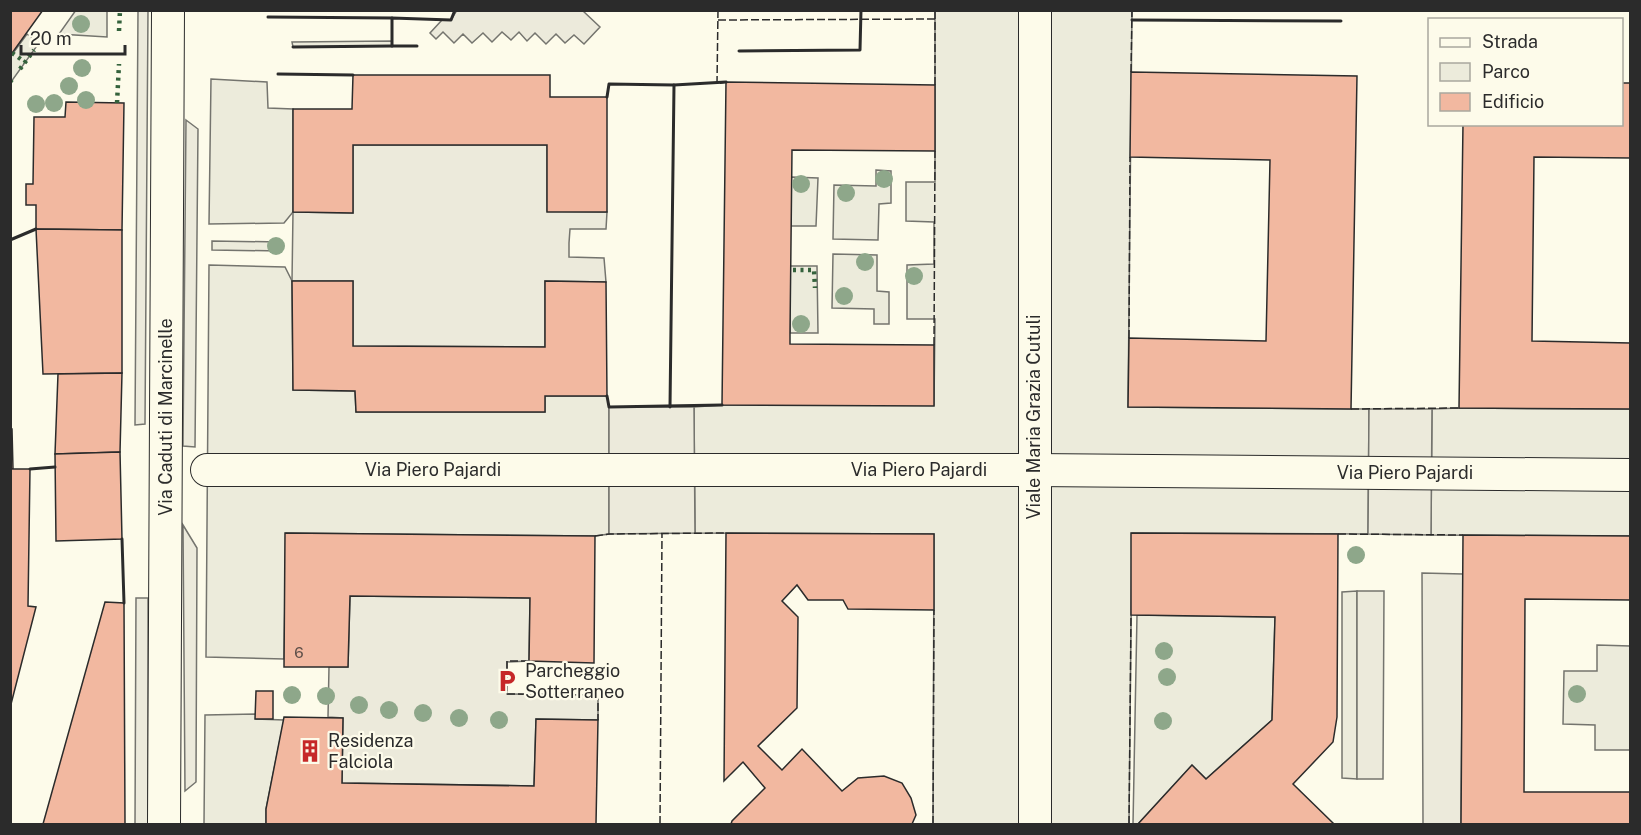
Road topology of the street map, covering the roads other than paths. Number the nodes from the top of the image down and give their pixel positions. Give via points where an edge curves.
1 (168, 10) edge
2 (1035, 10) edge
3 (207, 470) dead end
4 (1034, 470) junction
5 (1630, 476) edge
6 (164, 825) edge
7 (1035, 825) edge

1 - 6 street, Via Caduti di Marcinelle
2 - 4 street, Viale Maria Grazia Cutuli
3 - 4 street, Via Piero Pajardi
4 - 5 street, Via Piero Pajardi
4 - 7 street, Viale Maria Grazia Cutuli

